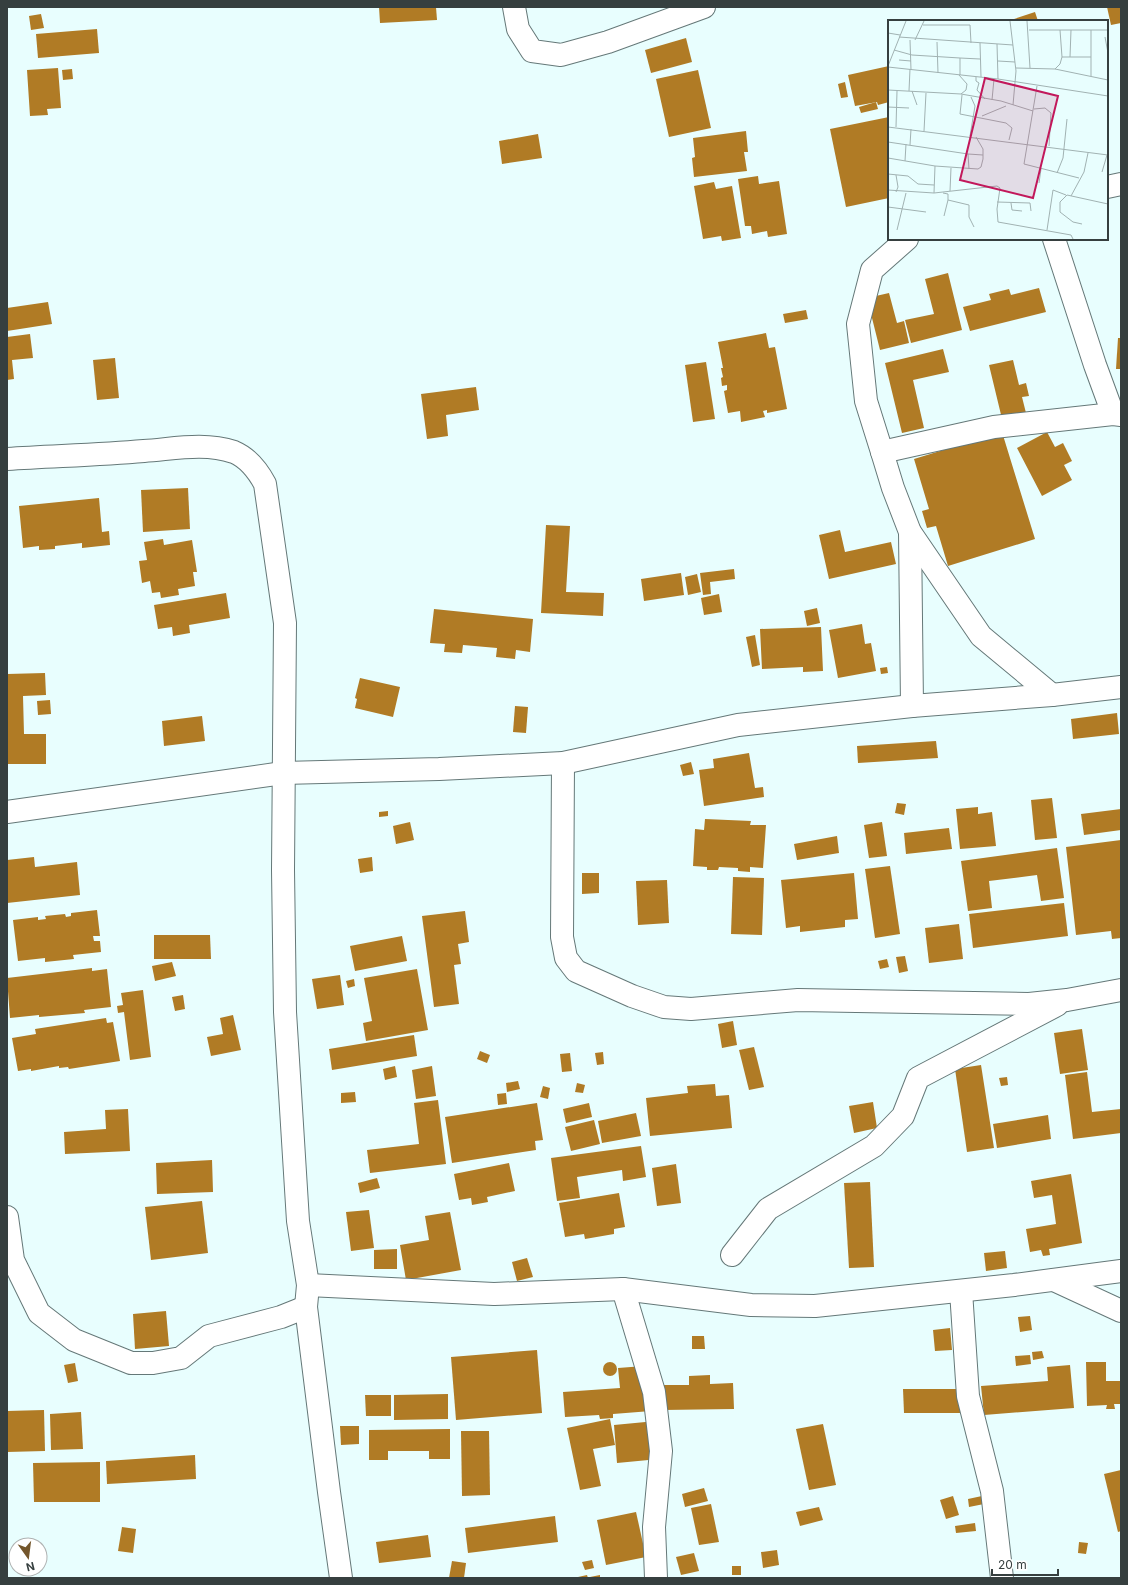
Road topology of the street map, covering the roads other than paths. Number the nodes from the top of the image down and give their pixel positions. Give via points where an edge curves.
1 (514, 7) edge
2 (704, 7) edge
3 (1121, 184) edge
4 (1108, 187) edge
5 (906, 240) edge
6 (1054, 240) edge
7 (1117, 415) edge
8 (882, 452) junction
9 (7, 459) edge
10 (910, 532) junction
11 (1121, 687) edge
12 (1052, 695) junction
13 (912, 706) junction
14 (563, 763) junction
15 (283, 773) junction
16 (7, 812) edge
17 (1121, 990) edge
18 (1067, 1000) junction
19 (7, 1217) edge
20 (732, 1255) dead end
21 (1121, 1271) edge
22 (1054, 1280) junction
23 (308, 1285) junction
24 (623, 1289) junction
25 (961, 1291) junction
26 (306, 1307) junction
27 (1121, 1311) edge
28 (341, 1578) edge
29 (656, 1578) edge
30 (1002, 1578) edge

1 - 2 street via 518,29 532,51 561,55 608,42
3 - 4 street
5 - 8 street via 872,270 858,324 866,401
6 - 7 street via 1095,365
7 - 8 street via 994,427
8 - 10 street
9 - 15 street via 192,446 220,448 236,453 258,472 265,484 285,623
10 - 12 street via 981,636
10 - 13 street
11 - 12 street
12 - 13 street
13 - 14 street via 738,725
14 - 15 street
14 - 18 street via 562,937 566,958 576,971 664,1007 691,1009 798,1000 1029,1004
15 - 16 street
15 - 23 street via 284,1012 298,1221
17 - 18 street
18 - 20 street via 918,1078 902,1116 874,1146 768,1209
19 - 26 street via 13,1260 39,1313 74,1340 132,1363 153,1364 181,1358 209,1336 281,1317
21 - 22 street
22 - 25 street
22 - 27 street
23 - 24 street via 494,1294
23 - 26 street
24 - 25 street via 751,1305 815,1306
24 - 29 street via 654,1392 661,1451 654,1527
25 - 30 street via 968,1396 992,1491
26 - 28 street

